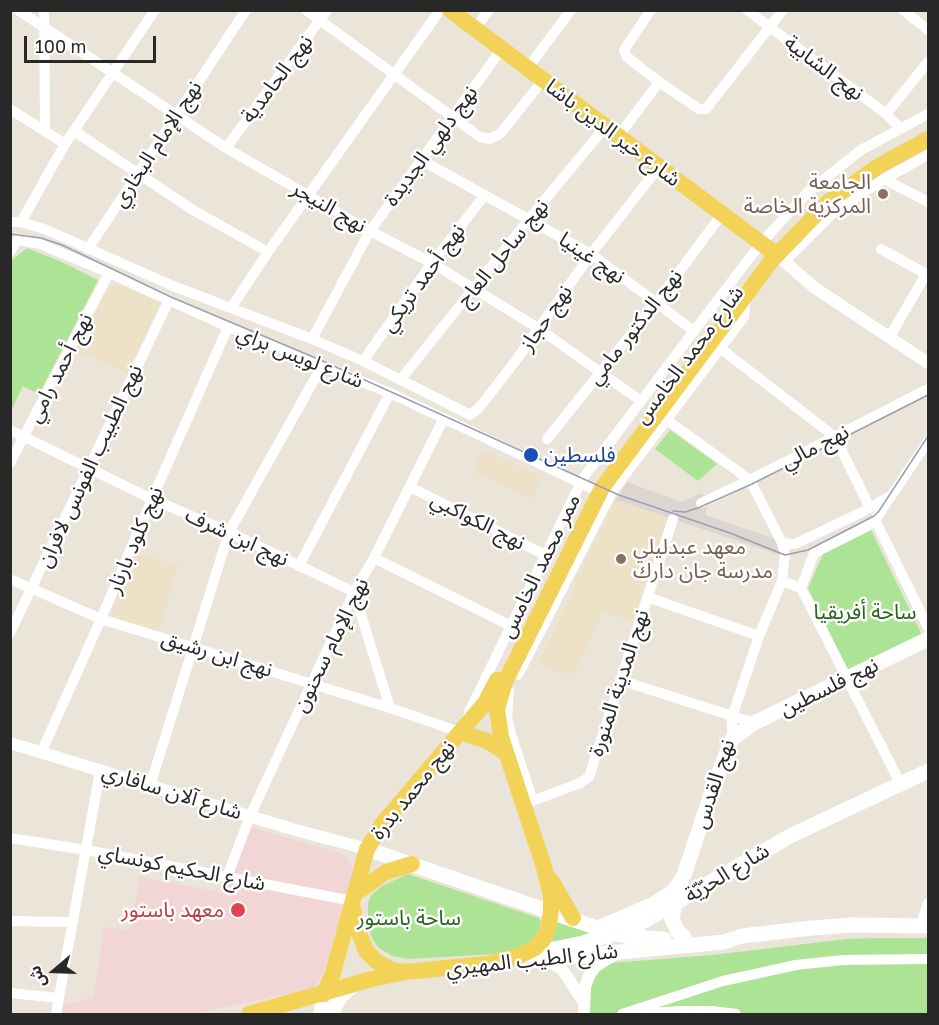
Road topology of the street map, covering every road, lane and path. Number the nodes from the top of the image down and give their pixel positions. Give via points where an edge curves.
1 (18, 10) edge
2 (44, 10) edge
3 (155, 10) edge
4 (246, 10) edge
5 (306, 10) edge
6 (327, 10) edge
7 (440, 10) edge
8 (450, 10) edge
9 (489, 10) edge
10 (571, 10) edge
11 (651, 10) edge
12 (747, 10) edge
13 (783, 10) edge
14 (903, 10) edge
15 (320, 21) junction
16 (44, 27) junction
17 (770, 28) junction
18 (474, 30) junction
19 (928, 30) edge
20 (501, 50) junction
21 (928, 62) edge
22 (527, 69) junction
23 (112, 74) junction
24 (393, 74) junction
25 (543, 80) junction
26 (659, 82) junction
27 (10, 109) edge
28 (886, 114) junction
29 (928, 114) edge
30 (175, 115) junction
31 (452, 116) junction
32 (900, 128) junction
33 (928, 128) edge
34 (45, 130) junction
35 (74, 131) junction
36 (611, 132) junction
37 (928, 139) edge
38 (65, 144) junction
39 (226, 147) junction
40 (928, 155) edge
41 (421, 160) junction
42 (659, 168) junction
43 (137, 175) junction
44 (885, 179) junction
45 (309, 196) junction
46 (484, 196) junction
47 (928, 202) edge
48 (722, 214) junction
49 (529, 219) junction
50 (16, 222) edge
51 (370, 231) junction
52 (88, 249) junction
53 (881, 249) dead end
54 (10, 252) edge
55 (268, 252) junction
56 (773, 252) junction
57 (591, 254) junction
58 (432, 263) junction
59 (109, 273) junction
60 (927, 275) edge
61 (474, 288) junction
62 (746, 295) junction
63 (169, 300) junction
64 (656, 303) junction
65 (231, 308) junction
66 (228, 327) junction
67 (538, 328) junction
68 (694, 331) junction
69 (889, 338) junction
70 (312, 339) junction
71 (720, 348) junction
72 (363, 361) junction
73 (928, 363) edge
74 (322, 366) junction
75 (602, 372) junction
76 (400, 379) junction
77 (928, 389) edge
78 (390, 393) junction
79 (641, 401) junction
80 (475, 410) joint
81 (444, 418) junction
82 (667, 420) junction
83 (10, 430) edge
84 (25, 437) junction
85 (835, 437) junction
86 (548, 439) dead end
87 (928, 441) edge
88 (10, 463) edge
89 (88, 467) junction
90 (750, 480) junction
91 (586, 486) junction
92 (410, 487) junction
93 (896, 489) junction
94 (152, 499) junction
95 (701, 503) dead end
96 (870, 508) junction
97 (673, 519) dead end
98 (876, 520) junction
99 (229, 532) junction
100 (782, 543) junction
101 (798, 543) junction
102 (546, 555) junction
103 (374, 558) junction
104 (786, 560) junction
105 (299, 566) junction
106 (10, 579) edge
107 (782, 581) junction
108 (801, 588) junction
109 (31, 589) junction
110 (354, 592) junction
111 (647, 597) junction
112 (102, 619) junction
113 (511, 626) junction
114 (928, 627) edge
115 (10, 633) edge
116 (759, 636) junction
117 (928, 639) edge
118 (193, 647) junction
119 (848, 678) junction
120 (620, 680) junction
121 (312, 683) junction
122 (390, 708) junction
123 (732, 717) junction
124 (754, 723) junction
125 (464, 728) junction
126 (732, 739) junction
127 (10, 743) edge
128 (506, 752) junction
129 (41, 753) junction
130 (100, 771) junction
131 (928, 771) edge
132 (901, 785) junction
133 (150, 786) junction
134 (528, 803) junction
135 (250, 816) junction
136 (10, 838) edge
137 (333, 840) junction
138 (367, 849) junction
139 (86, 850) junction
140 (412, 864) junction
141 (363, 866) junction
142 (544, 867) junction
143 (684, 875) junction
144 (226, 877) junction
145 (700, 888) junction
146 (354, 900) junction
147 (928, 903) edge
148 (675, 904) junction
149 (551, 911) junction
150 (573, 918) junction
151 (10, 921) edge
152 (71, 922) junction
153 (924, 926) edge
154 (598, 928) junction
155 (615, 934) junction
156 (742, 936) junction
157 (684, 937) junction
158 (620, 951) junction
159 (519, 956) junction
160 (544, 959) junction
161 (928, 959) edge
162 (487, 964) junction
163 (405, 972) junction
164 (354, 984) junction
165 (10, 993) edge
166 (324, 994) junction
167 (58, 998) junction
168 (583, 1001) junction
169 (56, 1014) edge
170 (249, 1014) edge
171 (321, 1014) edge
172 (331, 1014) edge
173 (584, 1014) edge
174 (622, 1014) edge
175 (628, 1014) edge
176 (736, 1014) edge

1 - 16 street, نهج النيجر
2 - 16 street
3 - 23 street
4 - 30 street, نهج الإمام البخاري
5 - 15 street
6 - 15 street, نهج الحامدية
7 - 24 street
8 - 18 main road, شارع خير الدين باشا
9 - 18 street
10 - 22 street
11 - 26 street via 624,50 627,57
12 - 17 street, نهج الشابية
13 - 17 street
14 - 19 street
15 - 24 street
15 - 39 street, نهج الحامدية
16 - 23 street, نهج النيجر
16 - 34 street
17 - 26 street via 706,109 699,110
17 - 28 street, نهج الشابية
18 - 20 main road, شارع خير الدين باشا
20 - 22 main road, شارع خير الدين باشا
20 - 31 street, نهج دلهي الجديدة
21 - 28 street
22 - 25 main road, شارع خير الدين باشا
23 - 30 street, نهج النيجر
23 - 35 street
24 - 31 street
24 - 45 street
25 - 31 street via 500,134 490,139 480,137
25 - 36 main road, شارع خير الدين باشا
26 - 36 street, نهج ساحل العاج
27 - 34 street
28 - 32 street, نهج الشابية
29 - 32 street, ممر محمد الخامس
30 - 39 street, نهج النيجر
30 - 43 street, نهج الإمام البخاري
31 - 41 street, نهج دلهي الجديدة
32 - 56 street, ممر محمد الخامس via 861,150 807,192
33 - 56 main road, شارع محمد الخامس via 869,158 822,194
34 - 38 street
35 - 38 street
35 - 43 street
36 - 42 main road, شارع خير الدين باشا
36 - 49 street, نهج ساحل العاج
37 - 56 main road, شارع محمد الخامس via 877,166 828,201
38 - 50 street
39 - 45 street, نهج النيجر
40 - 44 street, شارع محمد الخامس
41 - 46 street, نهج غينيا
41 - 51 street, نهج دلهي الجديدة
42 - 48 main road, شارع خير الدين باشا
42 - 57 street, نهج حجاز
43 - 52 street, نهج الإمام البخاري
43 - 55 street
44 - 47 street
44 - 56 street, شارع محمد الخامس
45 - 51 street, نهج النيجر
45 - 55 street
46 - 49 street, نهج غينيا
46 - 58 street, نهج أحمد تريكي
48 - 56 main road, شارع خير الدين باشا
48 - 64 street, نهج الدكتور مامي
49 - 57 street, نهج غينيا
49 - 61 street, نهج ساحل العاج
50 - 52 street, شارع لويس براي via 46,230
51 - 58 street, نهج النيجر
51 - 70 street, نهج دلهي الجديدة
52 - 65 street, شارع لويس براي
53 - 60 street
54 - 59 street, شارع لويس براي via 18,240 27,241
55 - 65 street
56 - 62 main road, شارع محمد الخامس
56 - 68 street, ممر محمد الخامس
56 - 69 street via 815,288
56 - 91 main road, شارع محمد الخامس
57 - 64 street, نهج غينيا
57 - 67 street, نهج حجاز
58 - 61 street, نهج النيجر
58 - 72 street, نهج أحمد تريكي
59 - 63 street, شارع لويس براي
59 - 84 street, نهج أحمد رامي
60 - 69 street
61 - 67 street, نهج النيجر
61 - 76 street, نهج ساحل العاج
62 - 71 street, ممر محمد الخامس via 744,317
62 - 128 main road, شارع محمد الخامس via 602,488 498,699 497,721
63 - 66 street, شارع لويس براي
63 - 89 street, نهج الطبيب الفونس لافران
64 - 68 street, نهج غينيا
64 - 75 street, نهج الدكتور مامي
65 - 70 street, شارع لويس براي
66 - 74 street, شارع لويس براي
66 - 94 street, نهج كلود بارنار
67 - 75 street, نهج النيجر
67 - 80 street, نهج حجاز
68 - 79 street, ممر محمد الخامس
69 - 73 street
70 - 72 street, شارع لويس براي
71 - 82 street, ممر محمد الخامس
71 - 85 street
72 - 76 street, شارع لويس براي
74 - 78 street, شارع لويس براي
74 - 99 street
75 - 79 street, نهج النيجر
75 - 86 street, نهج الدكتور مامي
76 - 80 street, شارع لويس براي via 470,415
77 - 85 street, نهج مالي
78 - 81 street, شارع لويس براي
78 - 105 street
79 - 91 street, ممر محمد الخامس
81 - 91 street, شارع لويس براي
81 - 92 street, نهج الإمام سحنون
82 - 90 street
82 - 134 street, ممر محمد الخامس via 612,492 509,691 507,716
83 - 84 street, نهج ابن شرف
84 - 88 street, نهج أحمد رامي
84 - 89 street, نهج ابن شرف
85 - 90 street, نهج مالي
85 - 96 street
87 - 93 street
89 - 94 street, نهج ابن شرف
89 - 109 street, نهج الطبيب الفونس لافران
90 - 95 street, نهج مالي
90 - 100 street
91 - 102 street, ممر محمد الخامس
91 - 125 main road, شارع محمد الخامس via 489,696
92 - 102 street, نهج الكواكبي
92 - 103 street, نهج الإمام سحنون
93 - 96 street
93 - 98 street
94 - 99 street, نهج ابن شرف
94 - 112 street, نهج كلود بارنار
96 - 101 street
97 - 111 street, نهج المدينة المنورة
98 - 108 street via 814,553
98 - 114 street
99 - 105 street, نهج ابن شرف
99 - 118 street
100 - 101 street
100 - 104 street
101 - 104 street
102 - 113 street, ممر محمد الخامس
103 - 110 street, نهج الإمام سحنون
103 - 113 street
104 - 107 street, نهج القدس
105 - 110 street, نهج ابن شرف
106 - 109 street, نهج ابن رشيق
107 - 108 street
107 - 116 street, نهج القدس
108 - 119 street
109 - 112 street, نهج ابن رشيق
109 - 115 street, نهج الطبيب الفونس لافران
110 - 121 street, نهج الإمام سحنون
110 - 122 street
111 - 116 street
111 - 120 street, نهج المدينة المنورة
112 - 118 street, نهج ابن رشيق
112 - 129 street, نهج كلود بارنار
113 - 125 street, ممر محمد الخامس
116 - 123 street, نهج القدس
117 - 119 main road, نهج فلسطين
118 - 121 street, نهج ابن رشيق
118 - 133 street
119 - 124 main road, نهج فلسطين
119 - 132 street
120 - 123 street
120 - 134 street, نهج المدينة المنورة via 589,777
121 - 122 street, نهج ابن رشيق
121 - 135 street, نهج الإمام سحنون
122 - 125 street, نهج ابن رشيق
123 - 124 street
123 - 126 street, نهج القدس
124 - 126 main road, نهج فلسطين
125 - 128 main road
125 - 138 main road, نهج محمد بدرة via 383,823
126 - 143 main road, نهج القدس
127 - 129 street, شارع آلان سافاري
128 - 134 main road, شارع محمد الخامس
129 - 130 street, شارع آلان سافاري
130 - 133 street, شارع آلان سافاري
130 - 139 street
131 - 132 main road, شارع الحرّيّة
132 - 145 main road, شارع الحرّيّة via 790,836
133 - 135 street, شارع آلان سافاري
134 - 142 main road, شارع محمد الخامس
135 - 137 street, شارع آلان سافاري
135 - 144 street, نهج الإمام سحنون
136 - 139 street, شارع الحكيم كونساي
137 - 138 street, شارع آلان سافاري
137 - 141 street
138 - 140 main road
138 - 141 main road, نهج محمد بدرة
139 - 144 street, شارع الحكيم كونساي
139 - 152 street
140 - 146 main road via 386,872
140 - 149 main road
141 - 146 main road, نهج محمد بدرة
142 - 149 main road
142 - 150 main road
143 - 145 main road via 688,883
143 - 154 main road, نهج القدس via 664,898
144 - 146 street, شارع الحكيم كونساي
145 - 148 main road, شارع الحرّيّة
146 - 163 main road via 366,951 384,965
146 - 166 main road, نهج محمد بدرة
147 - 153 street
148 - 155 main road, شارع الحرّيّة
148 - 157 main road via 672,919
149 - 150 main road
149 - 159 main road via 543,940
150 - 154 main road
151 - 152 street
152 - 167 street
153 - 156 main road via 851,925
154 - 155 main road
155 - 157 main road
155 - 159 main road, شارع الحرّيّة
156 - 157 main road via 723,933
156 - 158 main road, شارع الطيب المهيري via 724,942
158 - 160 main road, شارع الطيب المهيري
158 - 168 street via 592,972
159 - 162 main road
160 - 162 main road, شارع الطيب المهيري
160 - 168 street via 562,969
161 - 174 street via 796,965 723,981
162 - 163 main road, شارع الطيب المهيري
163 - 164 main road, شارع الطيب المهيري
164 - 166 main road, شارع الطيب المهيري
164 - 172 main road via 340,997
165 - 167 street
166 - 170 main road, شارع الطيب المهيري
166 - 171 main road
167 - 169 street
168 - 173 street
175 - 176 street

